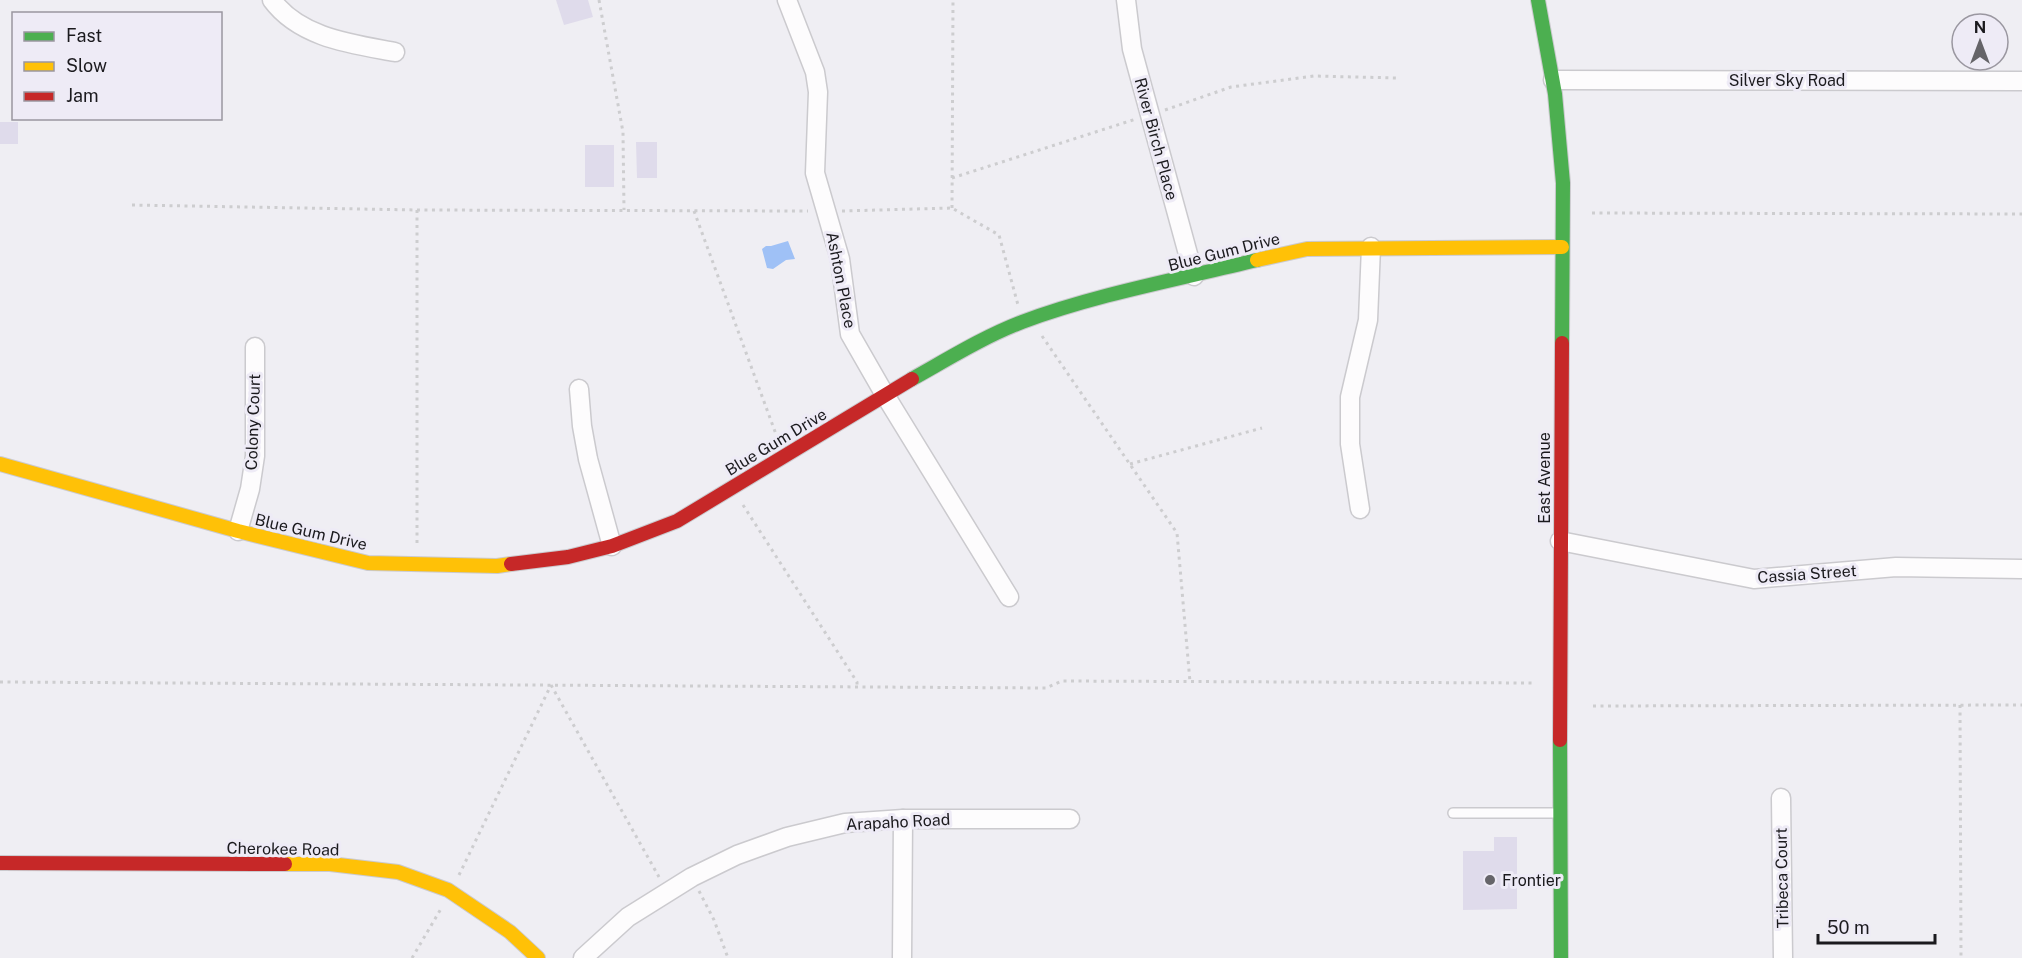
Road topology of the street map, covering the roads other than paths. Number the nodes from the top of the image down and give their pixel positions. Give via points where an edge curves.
1 (272, 0) edge
2 (787, 0) edge
3 (1126, 0) edge
4 (1538, 0) edge
5 (395, 52) dead end
6 (1553, 80) junction
7 (2022, 81) edge
8 (1371, 247) junction
9 (1562, 247) junction
10 (1194, 276) junction
11 (255, 347) dead end
12 (579, 389) dead end
13 (885, 395) junction
14 (0, 464) edge
15 (1360, 509) dead end
16 (238, 531) junction
17 (1560, 541) junction
18 (612, 546) junction
19 (2022, 569) edge
20 (1009, 597) dead end
21 (1781, 798) dead end
22 (1453, 813) dead end
23 (1561, 813) junction
24 (903, 819) junction
25 (1070, 819) dead end
26 (0, 863) edge
27 (538, 958) edge
28 (582, 958) edge
29 (902, 958) edge
30 (1561, 958) edge
31 (1783, 958) edge

1 - 5 street via 295,22 320,34
2 - 13 street, Ashton Place via 815,72 815,173 840,259 850,334
3 - 10 street, River Birch Place via 1132,49
4 - 6 street, East Avenue
6 - 7 street, Silver Sky Road
6 - 9 street, East Avenue via 1563,183
8 - 9 street, Blue Gum Drive
8 - 10 street, Blue Gum Drive via 1307,249
8 - 15 street via 1368,320 1350,397 1350,444
9 - 17 street, East Avenue
10 - 13 street, Blue Gum Drive via 1027,321 983,339
11 - 16 street, Colony Court via 255,456
12 - 18 street via 588,459
13 - 18 street, Blue Gum Drive via 677,521
13 - 20 street, Ashton Place
14 - 16 street, Blue Gum Drive
16 - 18 street, Blue Gum Drive via 368,562 417,564 497,566 567,557
17 - 19 street, Cassia Street via 1754,579 1896,567
17 - 23 street, East Avenue
21 - 31 street, Tribeca Court
22 - 23 lane
23 - 30 street, East Avenue
24 - 25 street, Arapaho Road
24 - 28 street, Arapaho Road via 845,823 787,837 737,855 628,917
24 - 29 street
26 - 27 street, Cherokee Road via 330,864 398,872 450,892 510,932

